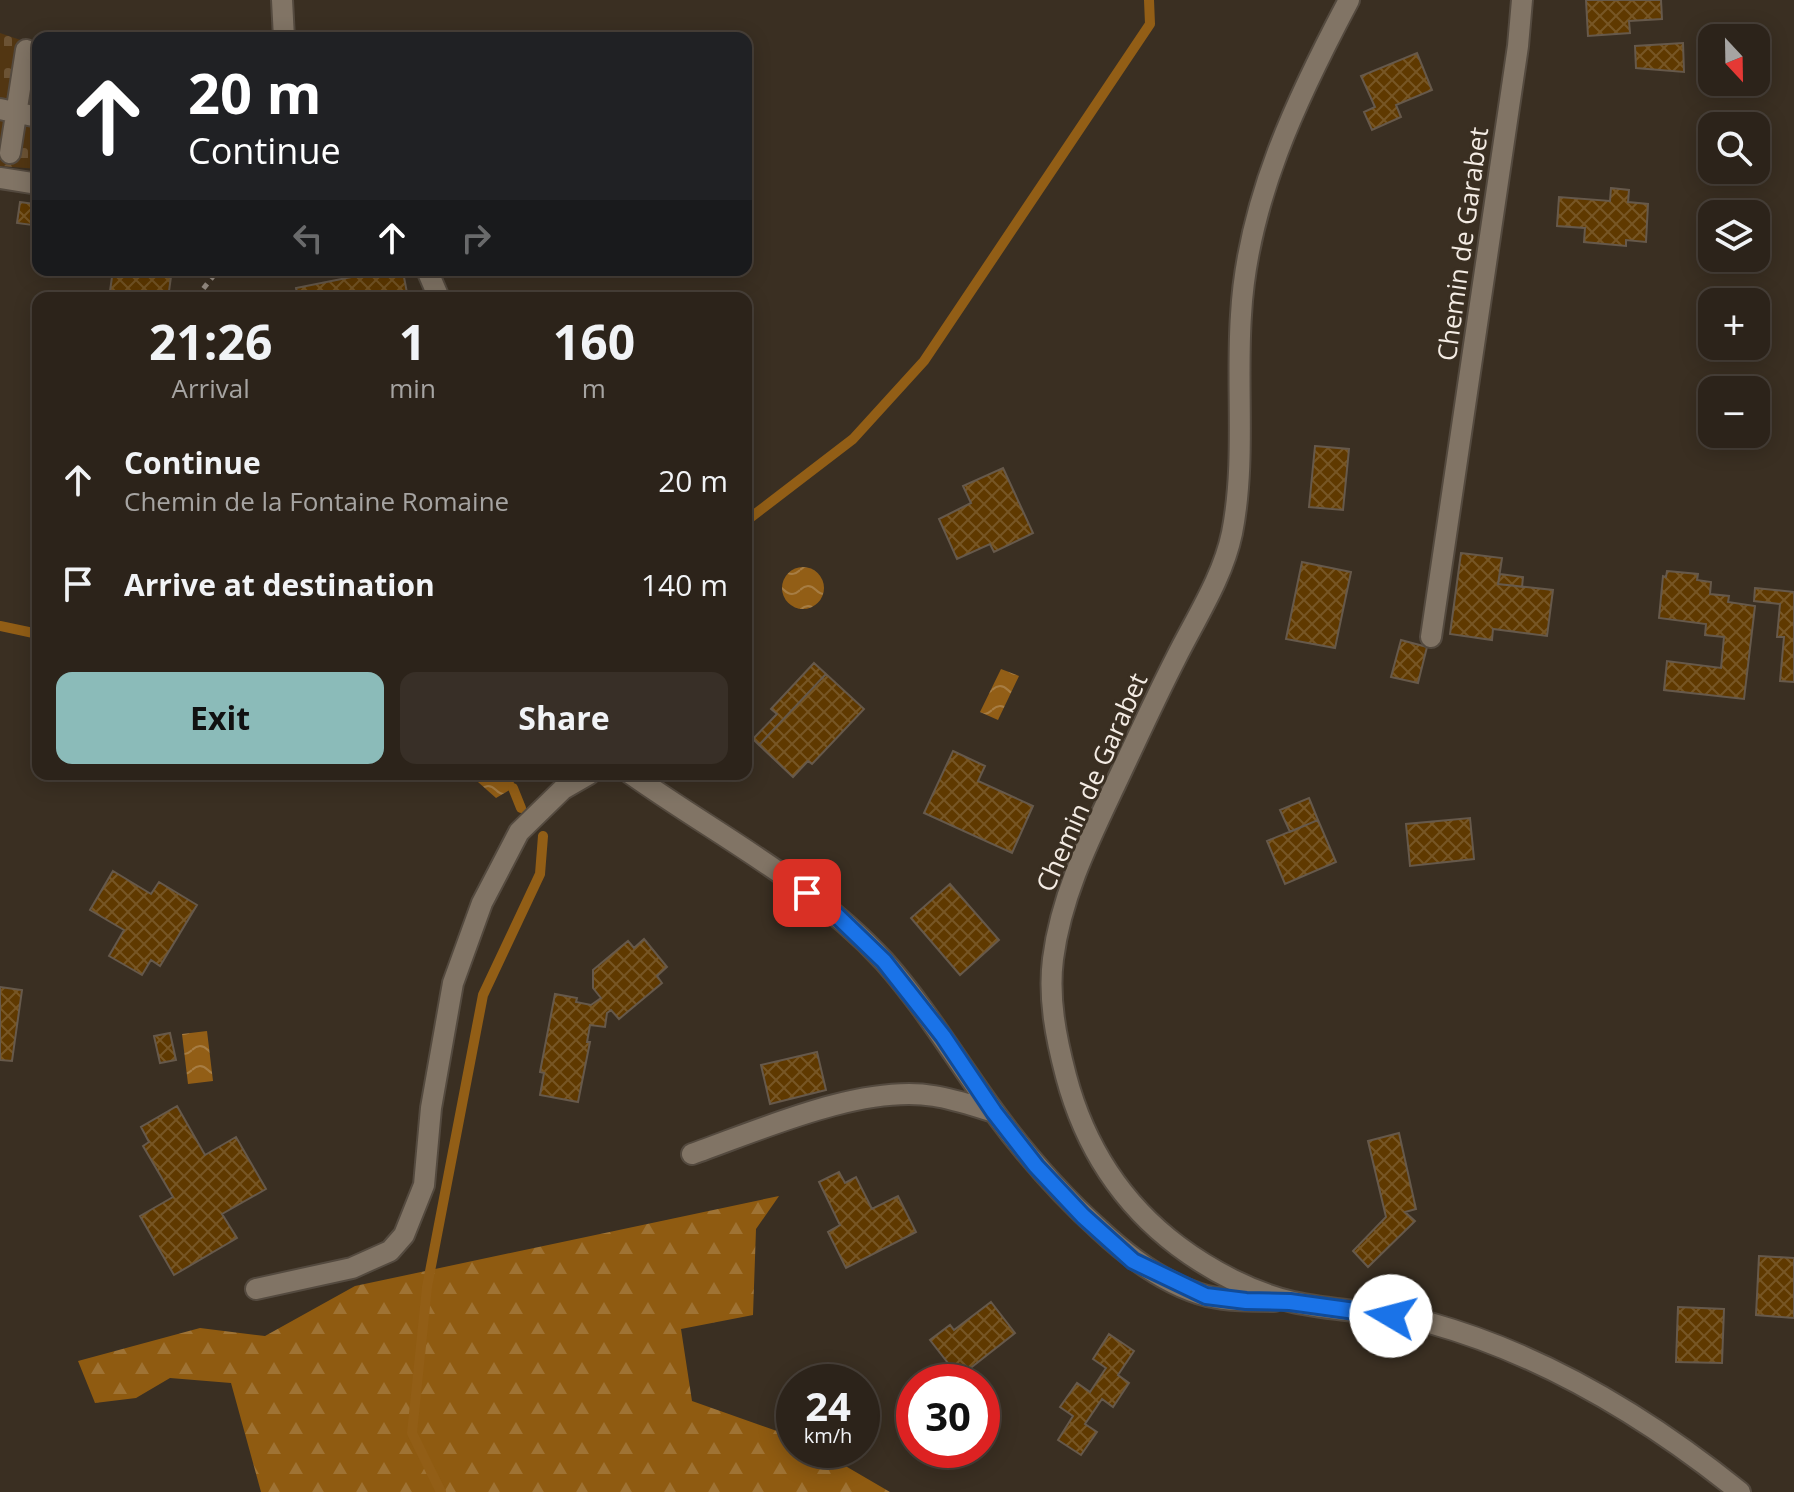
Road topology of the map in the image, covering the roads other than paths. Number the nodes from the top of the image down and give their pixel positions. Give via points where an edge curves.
1 (282, 0) edge
2 (1349, 0) edge
3 (1522, 0) edge
4 (284, 32) edge
5 (26, 50) dead end
6 (8, 111) edge
7 (32, 116) edge
8 (10, 153) dead end
9 (0, 178) edge
10 (32, 183) edge
11 (1431, 637) dead end
12 (579, 780) edge
13 (640, 780) edge
14 (994, 1112) junction
15 (692, 1154) dead end
16 (256, 1289) dead end
17 (1290, 1302) junction
18 (1740, 1492) edge

1 - 4 street
2 - 17 street, Chemin de Garabet via 1289,121 1252,242 1241,312 1238,486 1224,565 1076,868 1052,962 1052,1011 1062,1061 1096,1155 1148,1220 1180,1247 1224,1274
3 - 11 street, Chemin de Garabet
5 - 6 street
6 - 7 street
6 - 8 street
9 - 10 street
12 - 16 street via 519,832 482,903 453,983 431,1108 424,1185 404,1235 390,1251 352,1268
13 - 14 street via 829,908 884,961
14 - 15 street via 932,1095 875,1096 831,1105
14 - 17 street via 1036,1166 1133,1261 1206,1296
17 - 18 street, Chemin de Garabet via 1422,1321 1481,1338 1649,1423

